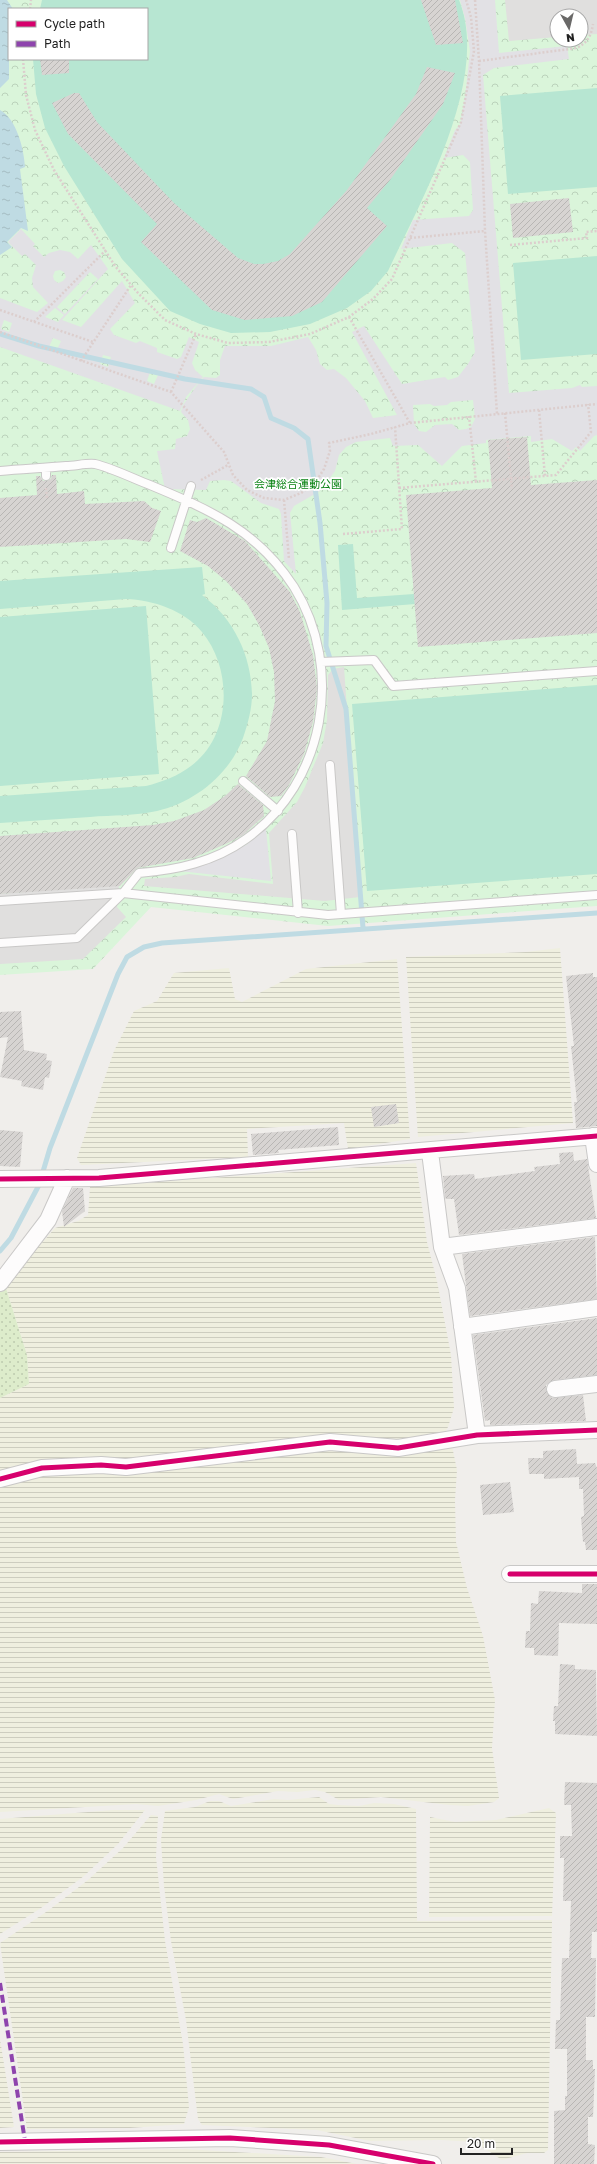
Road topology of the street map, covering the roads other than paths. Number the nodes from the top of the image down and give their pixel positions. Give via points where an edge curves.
1 (0, 471) edge
2 (191, 486) road end
3 (186, 501) junction
4 (171, 548) dead end
5 (321, 662) junction
6 (597, 671) edge
7 (330, 765) dead end
8 (243, 781) dead end
9 (278, 811) junction
10 (292, 834) dead end
11 (123, 893) junction
12 (597, 895) edge
13 (0, 901) edge
14 (298, 912) junction
15 (341, 914) junction
16 (0, 943) edge
17 (595, 1136) edge
18 (430, 1152) junction
19 (597, 1164) edge
20 (67, 1178) junction
21 (0, 1179) edge
22 (597, 1227) edge
23 (442, 1247) junction
24 (0, 1283) edge
25 (597, 1308) edge
26 (462, 1327) junction
27 (597, 1384) edge
28 (555, 1389) dead end
29 (597, 1430) edge
30 (477, 1435) junction
31 (0, 1478) edge
32 (510, 1574) dead end
33 (597, 1574) edge
34 (0, 2142) edge
35 (433, 2164) edge

1 - 3 lane via 46,472 94,464
2 - 3 lane
3 - 4 lane
3 - 5 lane via 239,529 274,560 291,583 312,628
5 - 6 lane via 374,660 393,686
5 - 9 lane via 322,706 314,746 290,795
7 - 15 lane
8 - 9 lane
9 - 11 lane via 260,829 229,850 189,866 139,873
10 - 14 lane
11 - 13 lane
11 - 14 lane
11 - 16 lane via 77,938
12 - 15 lane
14 - 15 lane
17 - 18 street
17 - 19 street
18 - 20 street via 99,1178
18 - 23 street
20 - 21 street
20 - 24 street via 48,1220
22 - 23 street
23 - 26 street via 457,1288
25 - 26 street
26 - 30 street
27 - 28 street
29 - 30 street
30 - 31 street via 398,1448 330,1442 126,1467 101,1465 42,1468
32 - 33 street
34 - 35 street via 230,2138 329,2144

